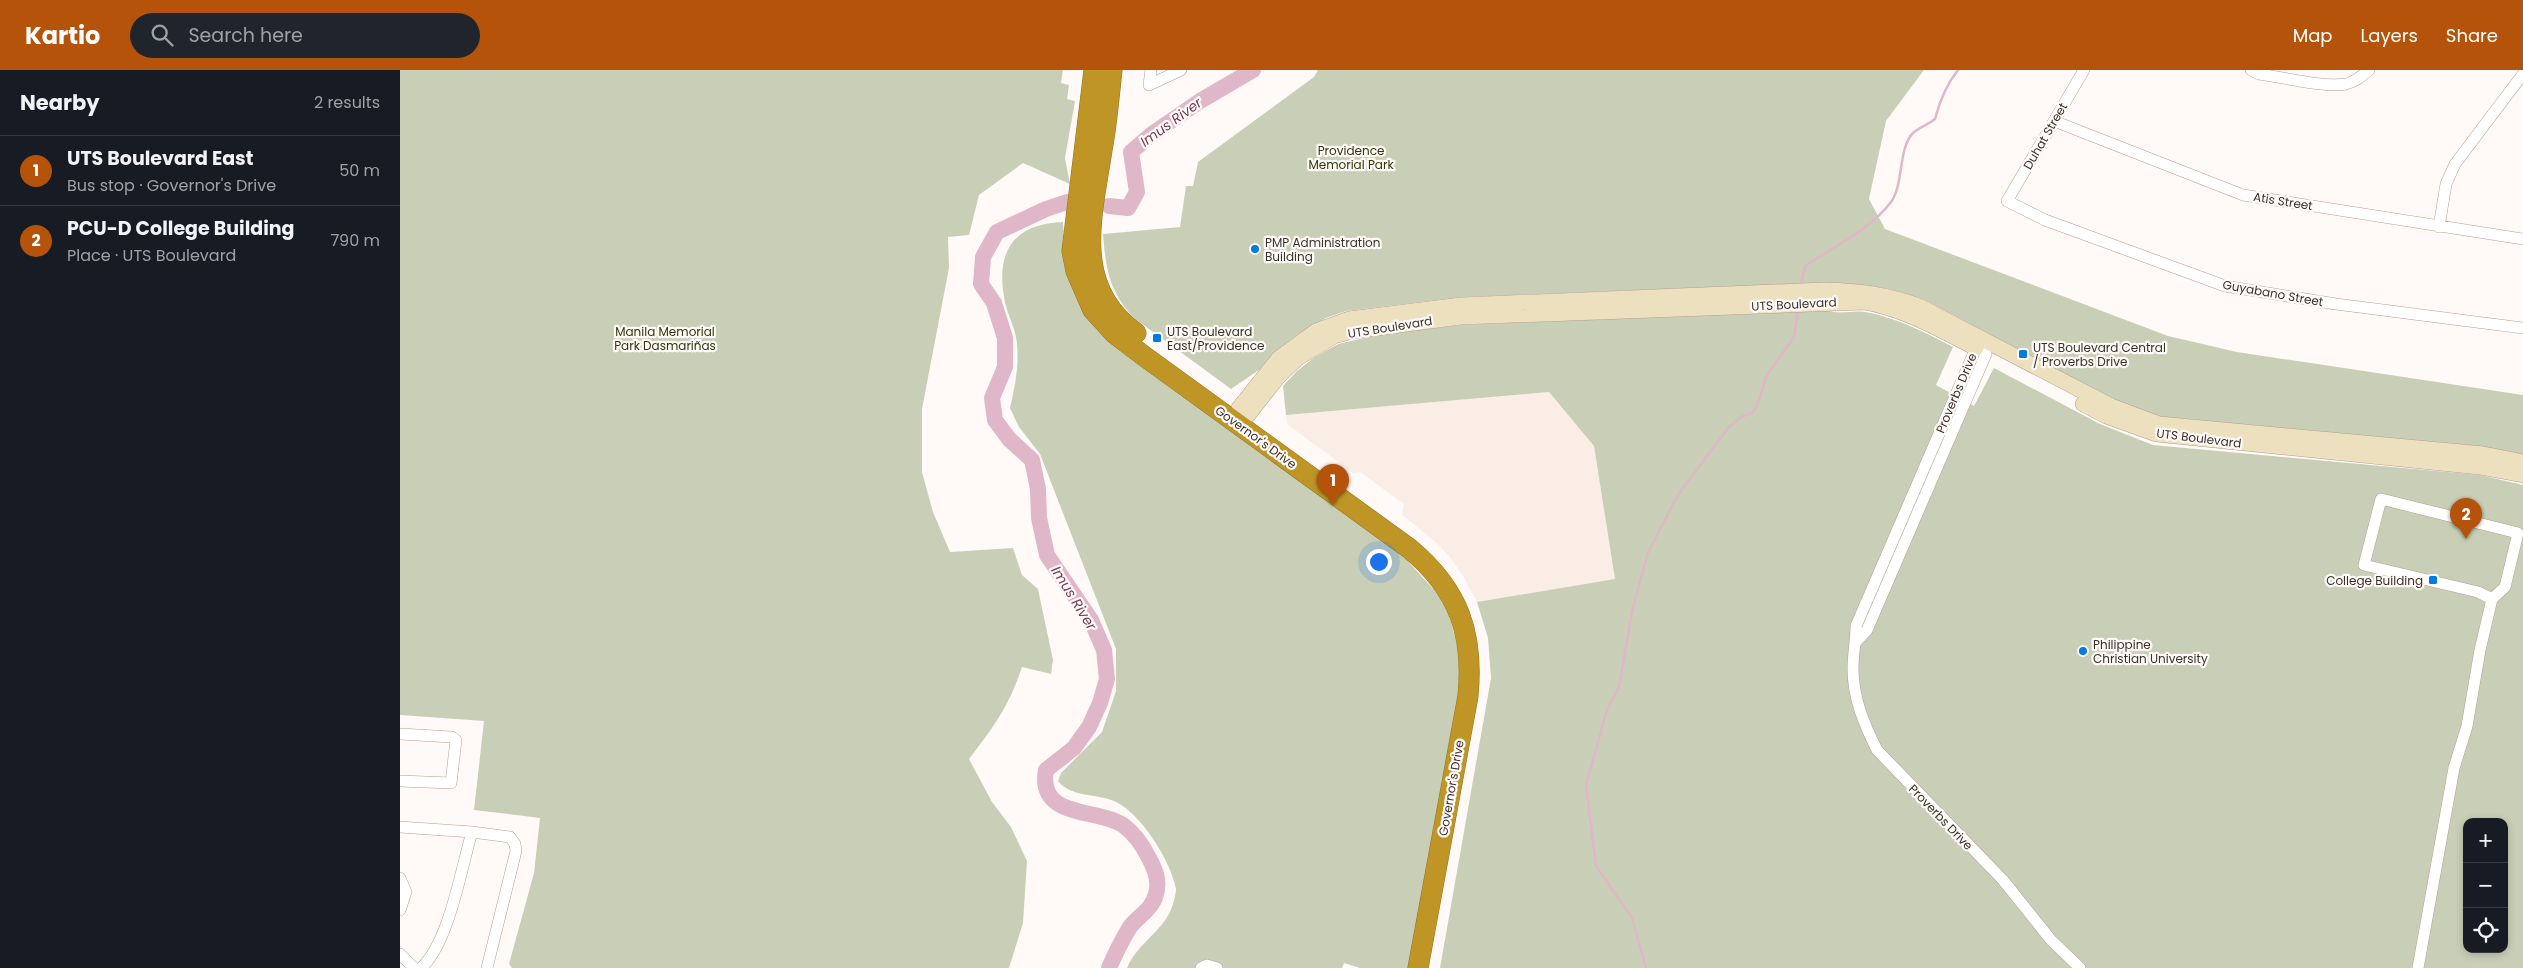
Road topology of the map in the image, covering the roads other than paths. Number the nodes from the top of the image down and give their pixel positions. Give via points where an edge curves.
1 (1094, 70) edge
2 (1112, 70) edge
3 (1151, 70) edge
4 (1180, 70) edge
5 (2084, 70) edge
6 (2251, 70) edge
7 (2369, 70) edge
8 (2523, 74) edge
9 (2054, 121) junction
10 (1089, 187) junction
11 (2007, 201) joint
12 (2439, 227) junction
13 (2523, 239) edge
14 (2523, 328) edge
15 (1982, 348) junction
16 (1241, 415) junction
17 (2523, 462) edge
18 (2523, 475) edge
19 (2492, 599) junction
20 (400, 734) edge
21 (400, 781) edge
22 (400, 827) edge
23 (472, 832) junction
24 (400, 878) edge
25 (400, 910) edge
26 (400, 954) edge
27 (414, 968) edge
28 (421, 968) edge
29 (487, 968) edge
30 (1201, 968) edge
31 (1217, 968) edge
32 (1418, 968) edge
33 (1430, 968) edge
34 (2080, 968) edge
35 (2418, 968) edge

1 - 10 highway, Governor's Drive
2 - 10 highway, Governor's Drive
3 - 4 street via 1149,85
5 - 9 street, Duhat Street
6 - 7 street via 2259,74 2345,84
8 - 12 street via 2455,164 2446,184
9 - 11 street, Duhat Street
9 - 12 street, Atis Street via 2243,195
10 - 16 highway, Governor's Drive via 1082,225 1096,280 1115,315
11 - 14 street, Guyabano Street via 2044,220 2225,286
12 - 13 street, Atis Street
15 - 16 main road, UTS Boulevard via 1919,306 1892,296 1865,292 1783,299 1461,305 1348,319 1316,331 1290,348 1269,369
15 - 17 main road, UTS Boulevard via 2159,424 2483,454
15 - 18 main road, UTS Boulevard via 2106,416 2156,434 2480,466
15 - 34 street, Proverbs Drive via 1866,630 1856,642 1853,668 1856,697 1864,724 1877,750 2003,880 2051,940
16 - 32 highway, Governor's Drive via 1423,559 1447,587 1465,628 1469,659 1468,696
16 - 33 highway, Governor's Drive via 1430,549 1457,581 1477,624 1483,658 1481,697
19 - 19 street via 2505,587 2518,533 2381,499 2364,565 2478,592
19 - 35 street via 2467,726 2454,768
20 - 21 street via 452,737 456,740 451,783
22 - 23 street
23 - 28 street via 442,936
23 - 29 street via 510,837 516,850
24 - 25 street via 406,892
26 - 27 street
30 - 31 street via 1207,965

